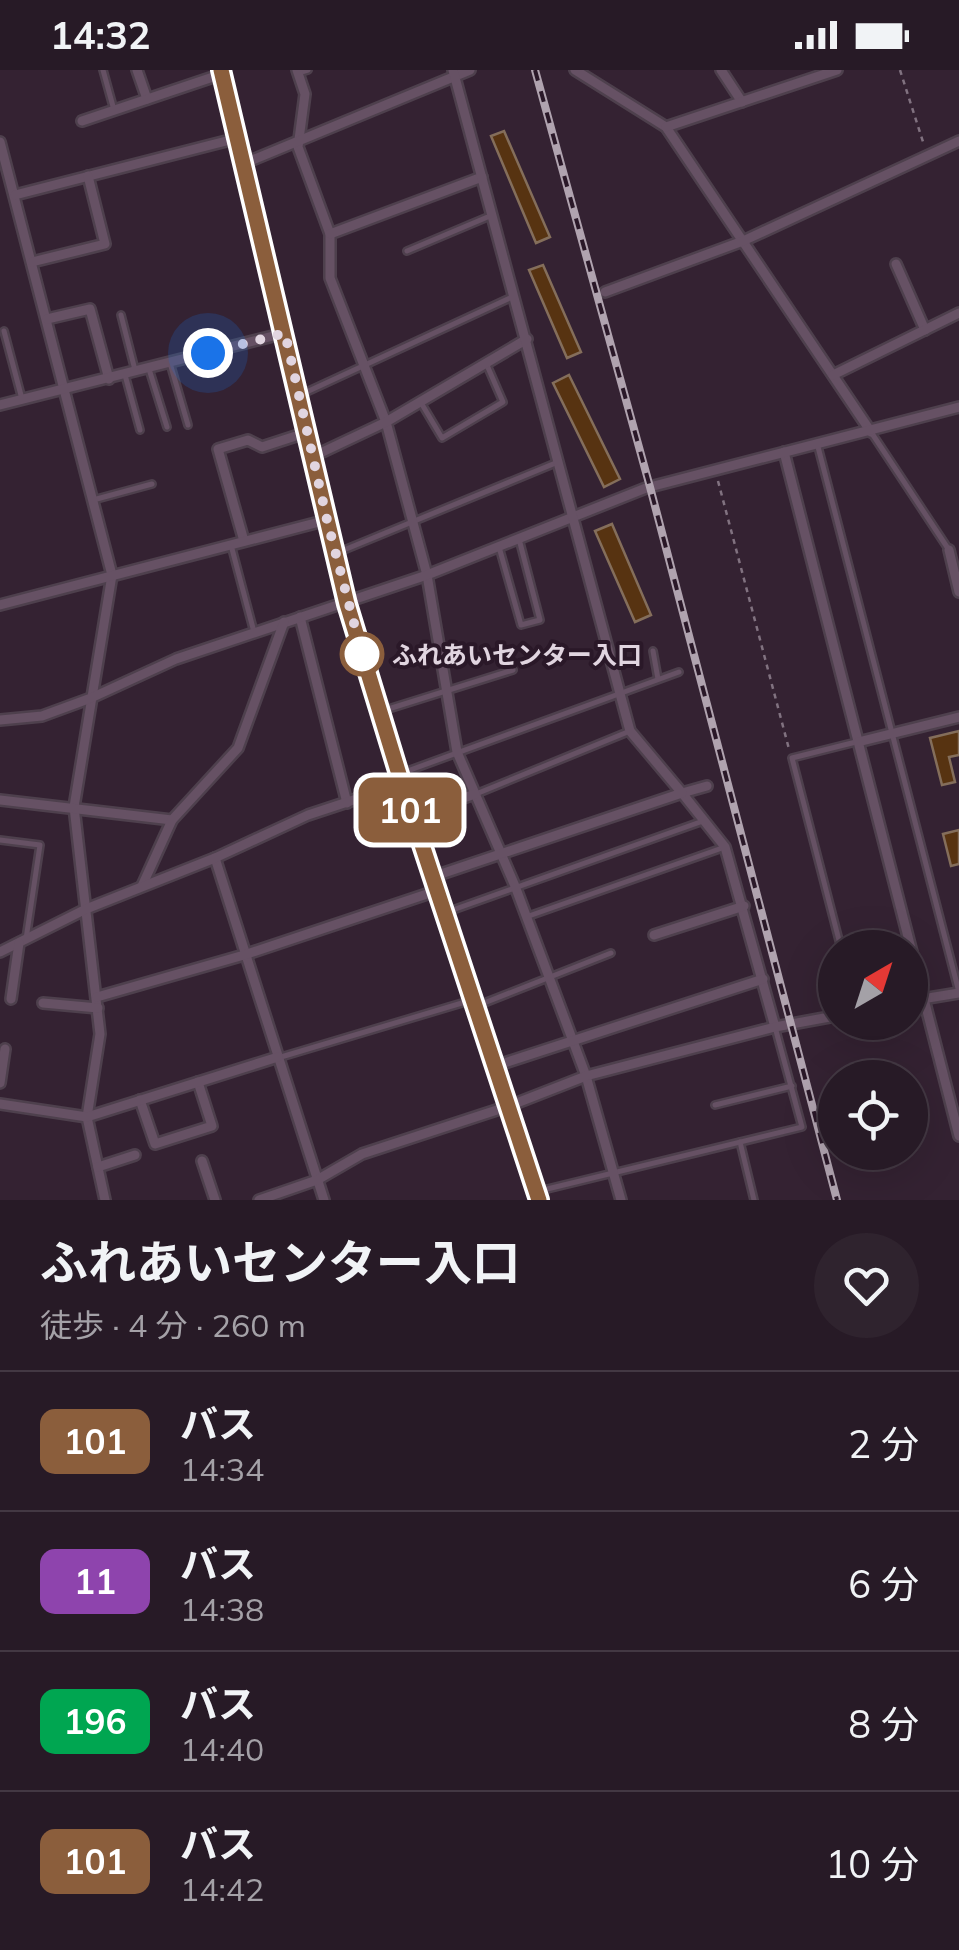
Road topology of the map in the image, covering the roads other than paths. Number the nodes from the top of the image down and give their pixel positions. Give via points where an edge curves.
1 (103, 70) edge
2 (137, 70) edge
3 (470, 70) edge
4 (574, 70) edge
5 (721, 70) edge
6 (837, 70) edge
7 (301, 71) edge
8 (222, 72) edge
9 (453, 73) edge
10 (147, 99) junction
11 (742, 102) junction
12 (114, 110) junction
13 (82, 121) dead end
14 (666, 127) junction
15 (238, 138) junction
16 (298, 140) junction
17 (959, 141) edge
18 (0, 142) edge
19 (245, 163) junction
20 (88, 176) junction
21 (482, 177) junction
22 (15, 195) junction
23 (493, 215) junction
24 (330, 234) junction
25 (742, 241) junction
26 (407, 251) dead end
27 (32, 262) junction
28 (896, 264) dead end
29 (605, 292) dead end
30 (515, 296) junction
31 (959, 313) edge
32 (121, 315) dead end
33 (46, 319) junction
34 (925, 330) junction
35 (4, 331) dead end
36 (285, 333) junction
37 (527, 339) junction
38 (170, 363) junction
39 (486, 363) junction
40 (364, 367) junction
41 (149, 369) junction
42 (130, 373) junction
43 (833, 376) junction
44 (110, 379) junction
45 (65, 390) junction
46 (300, 395) junction
47 (22, 400) junction
48 (420, 401) junction
49 (0, 406) edge
50 (959, 407) edge
51 (386, 422) junction
52 (188, 426) dead end
53 (167, 427) dead end
54 (140, 430) dead end
55 (308, 432) junction
56 (870, 432) junction
57 (817, 443) junction
58 (784, 452) junction
59 (314, 456) junction
60 (558, 462) junction
61 (152, 484) dead end
62 (93, 500) junction
63 (574, 516) junction
64 (327, 520) junction
65 (412, 522) junction
66 (518, 539) junction
67 (244, 541) junction
68 (231, 544) junction
69 (498, 547) junction
70 (949, 550) junction
71 (335, 553) junction
72 (959, 566) edge
73 (112, 575) junction
74 (428, 575) junction
75 (959, 592) edge
76 (347, 604) junction
77 (0, 606) edge
78 (300, 617) junction
79 (284, 622) junction
80 (254, 632) junction
81 (652, 651) dead end
82 (513, 670) dead end
83 (679, 672) dead end
84 (658, 679) junction
85 (448, 692) junction
86 (620, 693) junction
87 (91, 698) junction
88 (380, 711) junction
89 (959, 717) edge
90 (0, 720) edge
91 (630, 731) junction
92 (894, 733) junction
93 (858, 742) junction
94 (457, 752) junction
95 (400, 779) junction
96 (707, 786) dead end
97 (682, 793) junction
98 (476, 794) junction
99 (0, 800) edge
100 (347, 803) junction
101 (74, 807) junction
102 (412, 816) junction
103 (172, 820) junction
104 (704, 821) junction
105 (0, 840) edge
106 (725, 847) junction
107 (501, 854) junction
108 (215, 858) junction
109 (434, 884) junction
110 (142, 886) junction
111 (514, 886) junction
112 (744, 906) junction
113 (86, 909) junction
114 (444, 913) junction
115 (526, 917) junction
116 (836, 930) edge
117 (906, 930) edge
118 (654, 936) dead end
119 (23, 941) junction
120 (0, 952) edge
121 (611, 953) dead end
122 (244, 955) junction
123 (550, 979) junction
124 (763, 979) junction
125 (959, 994) edge
126 (11, 998) dead end
127 (928, 998) edge
128 (44, 1003) dead end
129 (97, 1003) junction
130 (473, 1003) junction
131 (928, 1015) edge
132 (818, 1019) edge
133 (775, 1026) junction
134 (572, 1040) junction
135 (5, 1049) dead end
136 (278, 1058) junction
137 (495, 1066) junction
138 (586, 1076) junction
139 (198, 1082) junction
140 (0, 1083) edge
141 (792, 1086) junction
142 (140, 1100) junction
143 (0, 1104) edge
144 (715, 1105) dead end
145 (509, 1106) junction
146 (88, 1117) junction
147 (959, 1136) edge
148 (740, 1142) junction
149 (135, 1155) dead end
150 (202, 1161) dead end
151 (98, 1167) junction
152 (614, 1174) junction
153 (318, 1180) junction
154 (538, 1196) edge
155 (106, 1200) edge
156 (215, 1200) edge
157 (259, 1200) edge
158 (324, 1200) edge
159 (620, 1200) edge
160 (754, 1200) edge

1 - 12 lane
2 - 10 street
3 - 9 street
4 - 14 street
5 - 11 street
6 - 11 street
7 - 16 street
8 - 10 street
8 - 15 main road
9 - 16 street
9 - 21 street
10 - 12 street
11 - 14 street
12 - 13 street
14 - 25 street
15 - 19 main road
15 - 20 street
16 - 19 street
16 - 24 street
17 - 25 street
18 - 22 street
19 - 36 main road
20 - 22 street
20 - 27 street via 105,244
21 - 23 street
21 - 24 street
22 - 27 street
23 - 26 lane
23 - 30 street
24 - 40 street via 330,278
25 - 29 street
25 - 43 street
27 - 33 street
28 - 34 street
30 - 37 street
30 - 40 lane
31 - 34 street
32 - 42 lane
33 - 44 street via 90,309
33 - 45 street
34 - 43 street
35 - 47 lane
36 - 38 street
36 - 46 main road
37 - 39 street
37 - 60 street
38 - 41 street
38 - 52 lane
39 - 48 street
39 - 48 lane via 502,402 442,438
40 - 46 lane
40 - 51 street
41 - 42 street
41 - 53 lane
42 - 44 street
42 - 54 lane
43 - 56 street
44 - 45 street
45 - 47 street
45 - 62 street
46 - 55 main road
47 - 49 street
48 - 51 street
50 - 56 street
51 - 59 street
51 - 65 street
55 - 59 main road
55 - 67 street via 262,447 248,440 218,449
56 - 57 street
56 - 70 lane
57 - 58 street
57 - 92 lane
58 - 63 street via 646,488
58 - 93 street
59 - 64 main road
60 - 63 street
60 - 65 lane
61 - 62 lane
62 - 73 street
63 - 66 street
63 - 86 street
64 - 67 street
64 - 71 main road
65 - 71 lane
65 - 74 street
66 - 69 street
66 - 69 lane via 540,620 521,625
67 - 68 street
68 - 73 street
68 - 80 lane
69 - 74 street
70 - 72 lane
70 - 75 street
71 - 76 main road
73 - 77 street
73 - 87 street
74 - 76 street
74 - 85 street
76 - 78 street
76 - 88 main road
78 - 79 street
78 - 100 street
79 - 80 street
79 - 103 street via 238,748
80 - 87 street
81 - 84 lane
82 - 85 lane
83 - 84 lane
84 - 86 lane
85 - 88 lane
85 - 94 street
86 - 91 street
86 - 94 lane
87 - 90 street via 42,716
87 - 101 street
88 - 95 main road
89 - 92 street
91 - 97 street
91 - 98 lane
92 - 93 street
92 - 125 lane
93 - 116 lane via 792,758
93 - 117 street
94 - 95 lane
94 - 98 street
95 - 100 street
95 - 102 main road
96 - 97 street
97 - 104 street
97 - 107 street
98 - 102 street
98 - 107 street
99 - 101 street
100 - 108 street
101 - 103 street
101 - 113 street
102 - 109 main road
103 - 110 street
104 - 106 street
104 - 111 lane
105 - 119 lane via 40,845
106 - 112 street
106 - 115 lane
107 - 109 street
107 - 111 street
108 - 110 street
108 - 122 street
109 - 114 main road
109 - 122 street
110 - 113 street
111 - 114 lane
111 - 115 street
112 - 118 street
112 - 124 street
113 - 119 street
113 - 129 street
114 - 130 main road
115 - 123 street
119 - 120 street
119 - 126 street
121 - 123 lane
122 - 129 street
122 - 136 street
123 - 130 lane
123 - 134 street
124 - 133 street
124 - 134 street
125 - 127 street
128 - 129 street
129 - 146 street via 100,1034
130 - 136 lane
130 - 137 main road
131 - 147 street
132 - 133 street
133 - 138 street
133 - 141 lane
134 - 137 street
134 - 138 street
135 - 140 street
136 - 139 street
136 - 153 street
137 - 145 main road
138 - 145 street
138 - 152 street
139 - 142 street
139 - 142 street via 212,1126 155,1144
141 - 144 lane
141 - 148 lane via 802,1127
142 - 146 street
143 - 146 street
145 - 153 street via 362,1154
145 - 154 main road
146 - 151 street
148 - 152 lane
148 - 160 lane
149 - 151 street
150 - 156 street
151 - 155 street
152 - 154 lane
152 - 159 street
153 - 157 street
153 - 158 street

